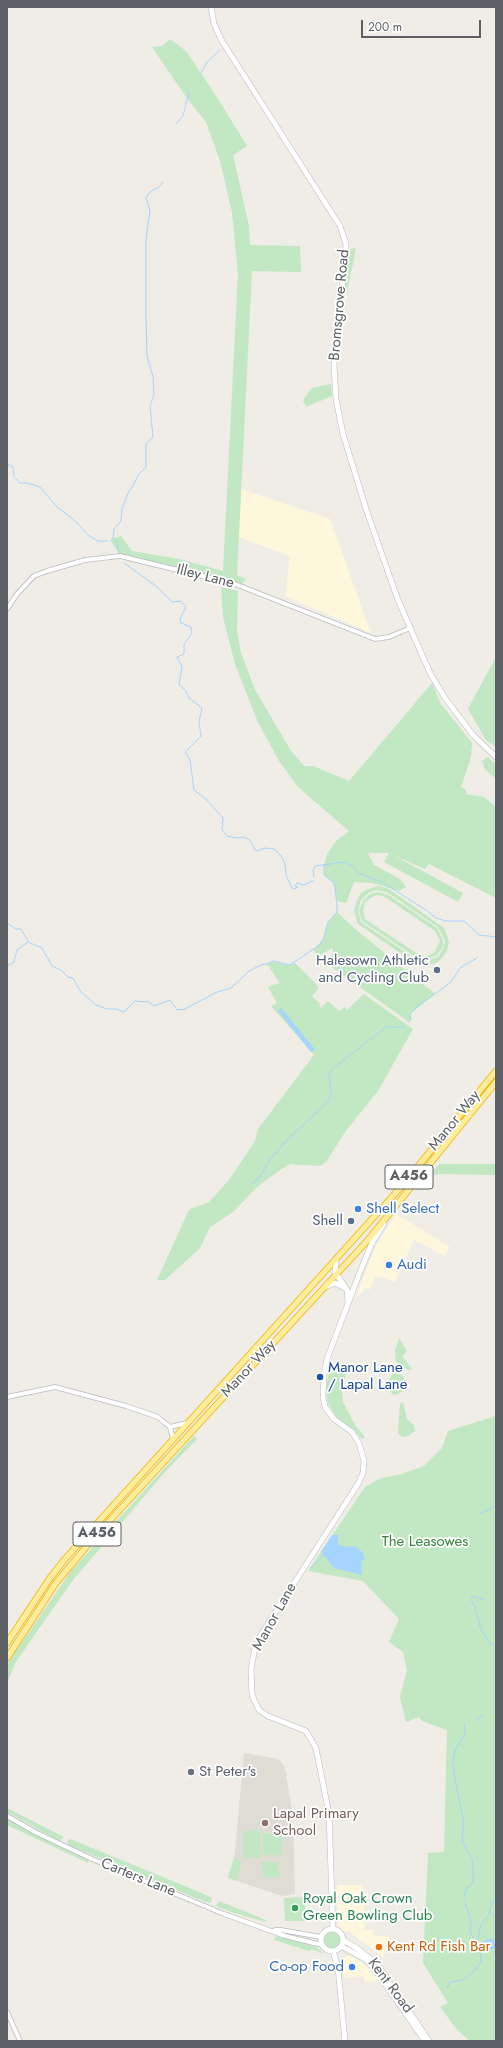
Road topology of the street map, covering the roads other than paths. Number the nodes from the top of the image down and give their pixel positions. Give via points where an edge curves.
1 (211, 7) edge
2 (7, 609) edge
3 (410, 628) junction
4 (496, 757) edge
5 (496, 1071) edge
6 (496, 1082) edge
7 (390, 1213) junction
8 (336, 1260) junction
9 (337, 1275) junction
10 (325, 1287) junction
11 (355, 1287) junction
12 (347, 1290) junction
13 (347, 1306) junction
14 (7, 1396) edge
15 (187, 1423) junction
16 (170, 1426) junction
17 (173, 1439) junction
18 (7, 1643) edge
19 (7, 1658) edge
20 (7, 1816) edge
21 (333, 1929) junction
22 (274, 1930) junction
23 (321, 1937) junction
24 (343, 1940) junction
25 (322, 1945) junction
26 (341, 1946) junction
27 (333, 1951) junction
28 (7, 2012) edge
29 (20, 2041) edge
30 (346, 2041) edge
31 (425, 2041) edge
32 (429, 2041) edge

1 - 3 main road, Bromsgrove Road via 214,24 222,41 340,226 346,244 334,348 336,399 343,434 367,512
2 - 3 street, Illey Lane via 34,576 85,560 120,556 235,584 374,639 389,637
3 - 4 main road, Bromsgrove Road via 430,673 445,698 473,735
5 - 8 highway, Manor Way / A456 via 401,1187
6 - 7 highway, Manor Way / A456
7 - 9 highway, Manor Way / A456
7 - 11 main road, Manor Lane via 372,1243
8 - 9 main road
8 - 15 highway, Manor Way / A456
9 - 10 highway, Manor Way / A456
9 - 12 main road
10 - 12 main road via 336,1284
10 - 19 highway, Manor Way / A456 via 92,1540 56,1583
11 - 12 main road
11 - 13 main road, Manor Lane
12 - 13 main road, Manor Lane
13 - 21 main road, Manor Lane via 327,1360 323,1397 327,1410 334,1419 352,1432 359,1443 364,1461 363,1473 262,1633 253,1655 251,1680 252,1695 258,1710 306,1731 316,1748 329,1814
14 - 16 street via 55,1387 146,1412
15 - 16 street
15 - 17 highway, Manor Way / A456
16 - 17 street
17 - 18 highway, Manor Way / A456 via 65,1559
20 - 22 street, Carters Lane via 92,1859 224,1914
21 - 23 main road via 327,1930
21 - 24 main road via 340,1933
22 - 23 street, Carters Lane
22 - 25 street, Carters Lane via 285,1936
23 - 25 main road
24 - 26 main road
24 - 32 main road, Kent Road via 377,1964
25 - 27 main road via 326,1950
26 - 27 main road
26 - 31 main road, Kent Road via 374,1968
27 - 30 main road via 338,1968
28 - 29 street

